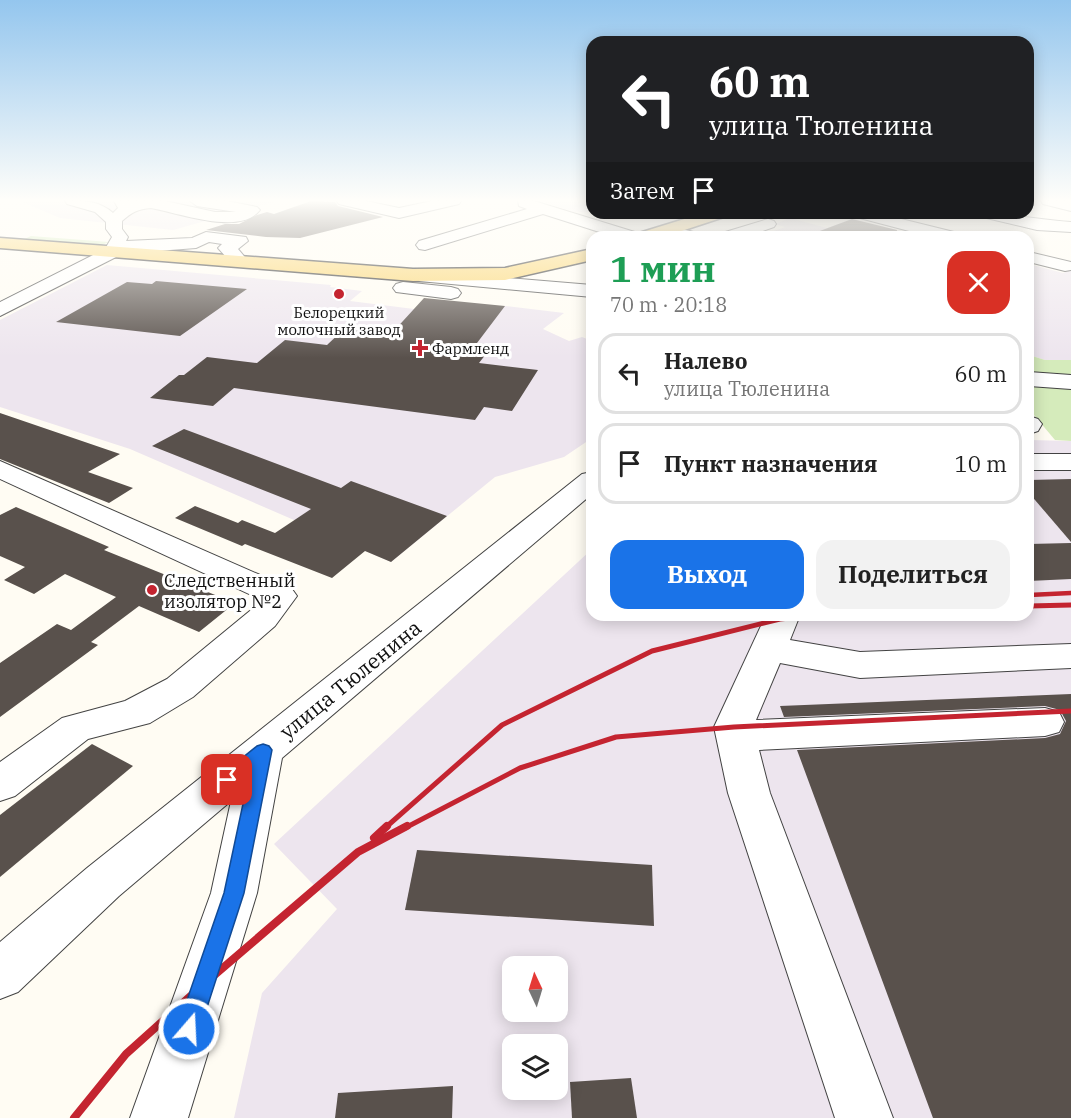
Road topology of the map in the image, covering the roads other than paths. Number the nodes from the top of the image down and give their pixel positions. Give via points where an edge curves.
1 (101, 253) edge
2 (176, 253) edge
3 (586, 258) edge
4 (1034, 258) edge
5 (1065, 266) dead end
6 (509, 278) junction
7 (408, 282) joint
8 (586, 290) edge
9 (0, 310) edge
10 (1034, 379) edge
11 (1071, 382) edge
12 (1034, 462) edge
13 (1071, 462) edge
14 (0, 470) edge
15 (586, 485) edge
16 (775, 632) edge
17 (1071, 656) edge
18 (1045, 722) dead end
19 (736, 736) junction
20 (263, 750) junction
21 (0, 784) edge
22 (0, 975) edge
23 (159, 1118) edge
24 (864, 1118) edge

1 - 9 street
2 - 7 main road
3 - 6 main road
4 - 5 street
6 - 7 street via 492,296
6 - 8 street via 544,287
10 - 11 street
12 - 13 street
14 - 21 street via 280,596 263,618 180,688 136,713 76,728
15 - 20 street, улица Тюленина
16 - 17 street via 860,665
16 - 19 street via 734,727
18 - 19 street
19 - 24 street via 749,793
20 - 22 street, улица Тюленина via 103,882
20 - 23 street via 234,893

